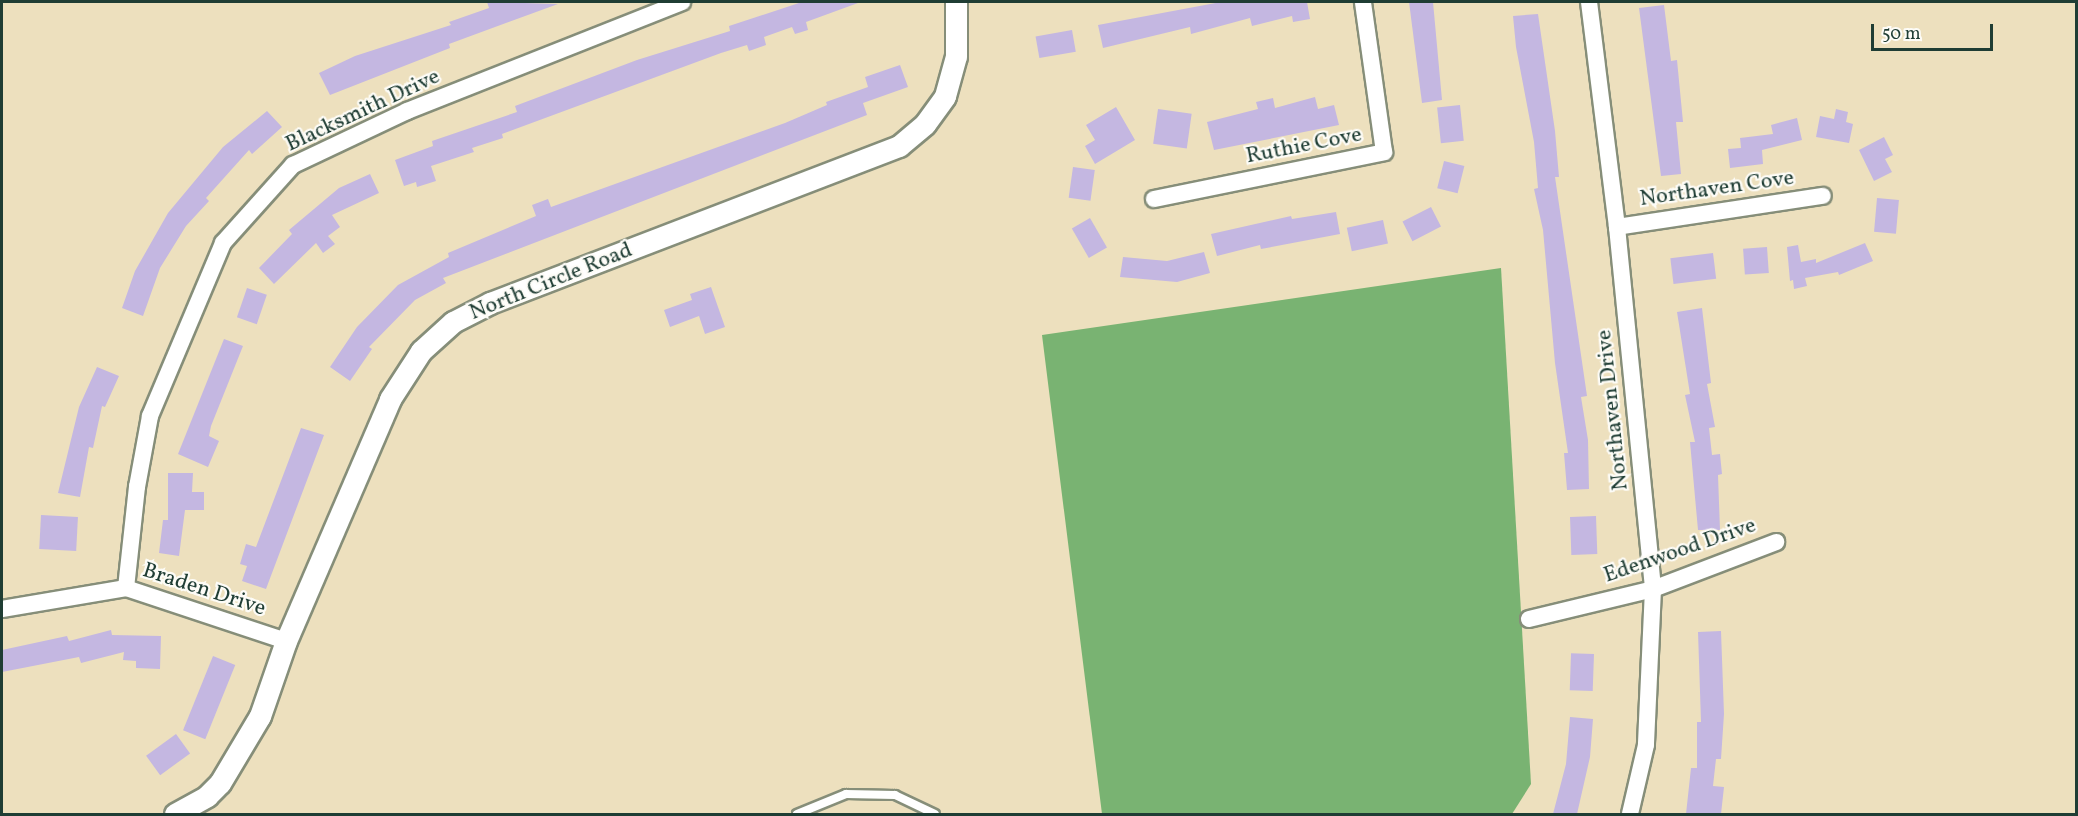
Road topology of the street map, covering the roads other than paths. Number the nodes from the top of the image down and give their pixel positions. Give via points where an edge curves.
1 (682, 2) edge
2 (959, 2) edge
3 (1363, 2) edge
4 (1589, 2) edge
5 (1823, 196) dead end
6 (1154, 199) dead end
7 (1617, 227) junction
8 (1776, 542) dead end
9 (126, 588) junction
10 (1653, 589) junction
11 (2, 609) edge
12 (1529, 619) dead end
13 (286, 640) junction
14 (175, 814) edge
15 (797, 814) edge
16 (936, 814) edge
17 (1630, 814) edge

1 - 9 street, Blacksmith Drive via 407,111 293,165 222,243 150,416 136,487
2 - 13 street, North Circle Road via 956,56 945,96 925,124 898,146 490,303 453,322 421,351 390,399
3 - 6 street, Ruthie Cove via 1384,152
4 - 7 street, Northaven Drive
5 - 7 street, Northaven Cove
7 - 10 street, Northaven Drive
8 - 10 street, Edenwood Drive
9 - 11 street, Braden Drive
9 - 13 street, Braden Drive
10 - 12 street, Edenwood Drive
10 - 17 street, Northaven Drive via 1646,745
13 - 14 street, North Circle Road via 260,716 233,764 207,796
15 - 16 lane via 846,794 895,795

